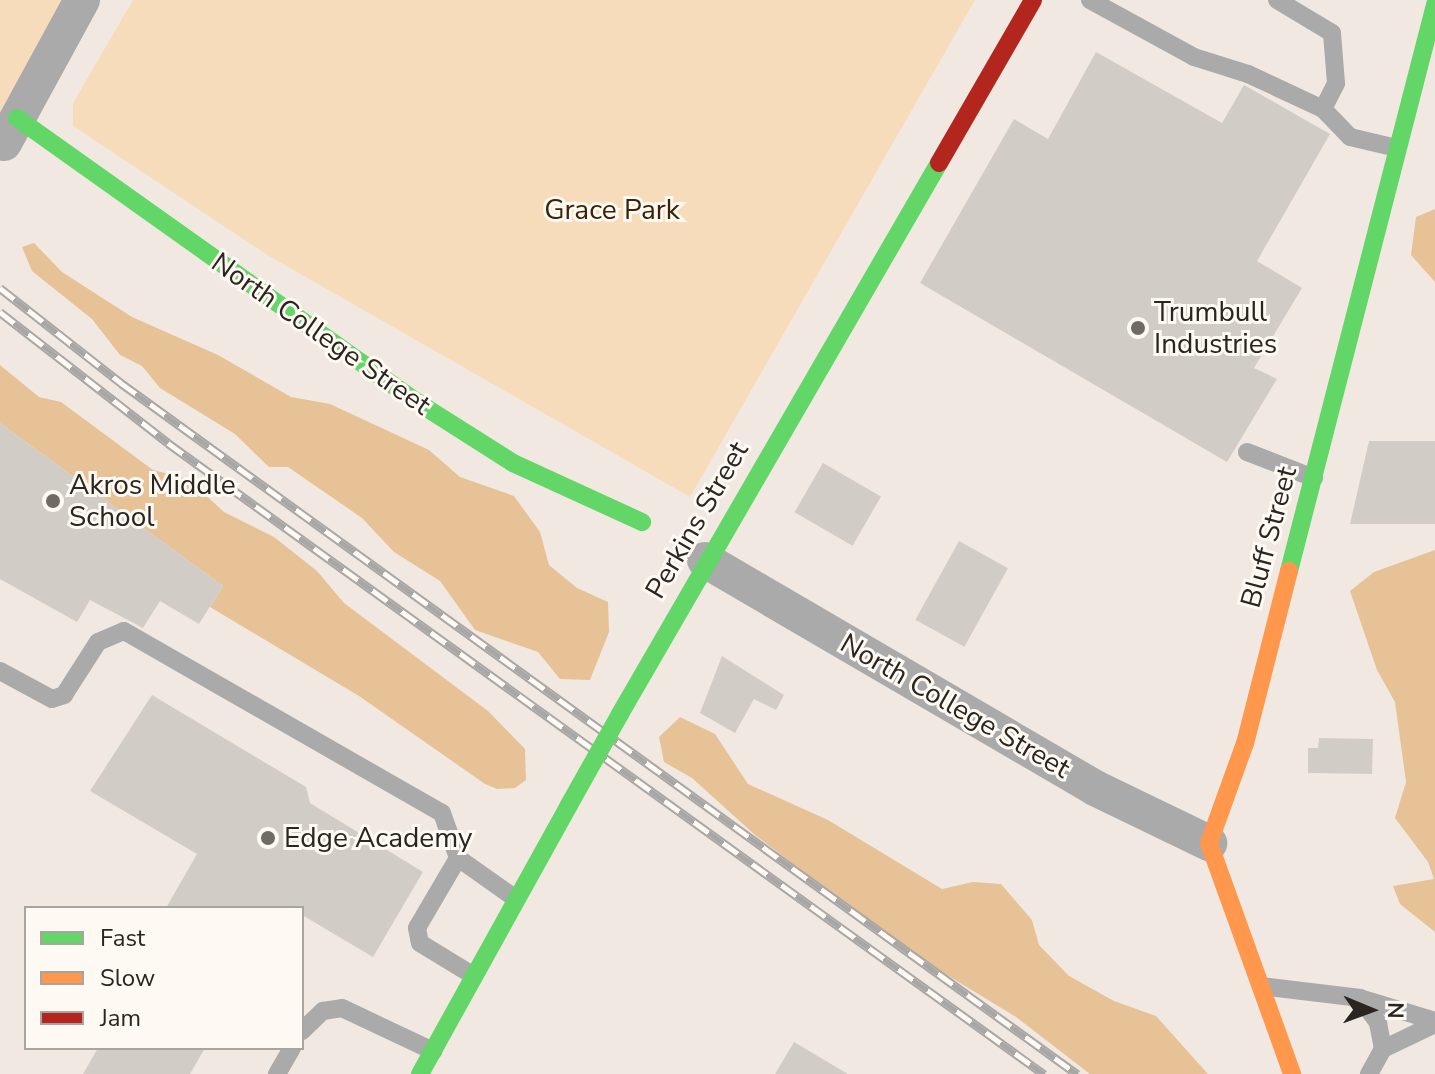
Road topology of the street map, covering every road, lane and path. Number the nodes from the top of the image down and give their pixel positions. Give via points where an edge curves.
1 (82, 0) edge
2 (1033, 0) edge
3 (1090, 0) edge
4 (1277, 0) edge
5 (1435, 5) edge
6 (1323, 109) junction
7 (10, 131) joint
8 (1397, 148) junction
9 (1247, 452) dead end
10 (1314, 478) junction
11 (642, 522) dead end
12 (705, 560) junction
13 (0, 671) edge
14 (1209, 843) junction
15 (458, 858) junction
16 (517, 899) junction
17 (474, 976) junction
18 (1258, 986) junction
19 (1360, 998) junction
20 (1435, 1022) edge
21 (304, 1029) edge
22 (1383, 1049) junction
23 (291, 1050) edge
24 (433, 1051) junction
25 (277, 1074) edge
26 (420, 1074) edge
27 (1292, 1074) edge
28 (1369, 1074) edge

1 - 7 street
2 - 12 street, Perkins Street
3 - 6 lane via 1194,57 1248,74
4 - 6 lane via 1332,33 1336,83
5 - 8 street, Bluff Street
6 - 8 lane via 1350,137
7 - 11 street, North College Street via 513,463
8 - 10 street, Bluff Street
9 - 10 lane
10 - 14 street, Bluff Street via 1245,743
12 - 14 street, North College Street via 1095,788
12 - 16 street, Perkins Street, bridge
13 - 15 lane via 52,699 64,695 98,642 124,631 442,813
14 - 18 street
15 - 16 lane
15 - 17 lane via 417,928 420,943
16 - 17 street, Perkins Street
17 - 24 street, Perkins Street
18 - 19 lane
18 - 27 street
19 - 20 lane
19 - 22 lane via 1378,1023
20 - 22 lane
21 - 24 lane via 323,1011 342,1008
22 - 28 lane
23 - 25 lane
24 - 26 street, Perkins Street

